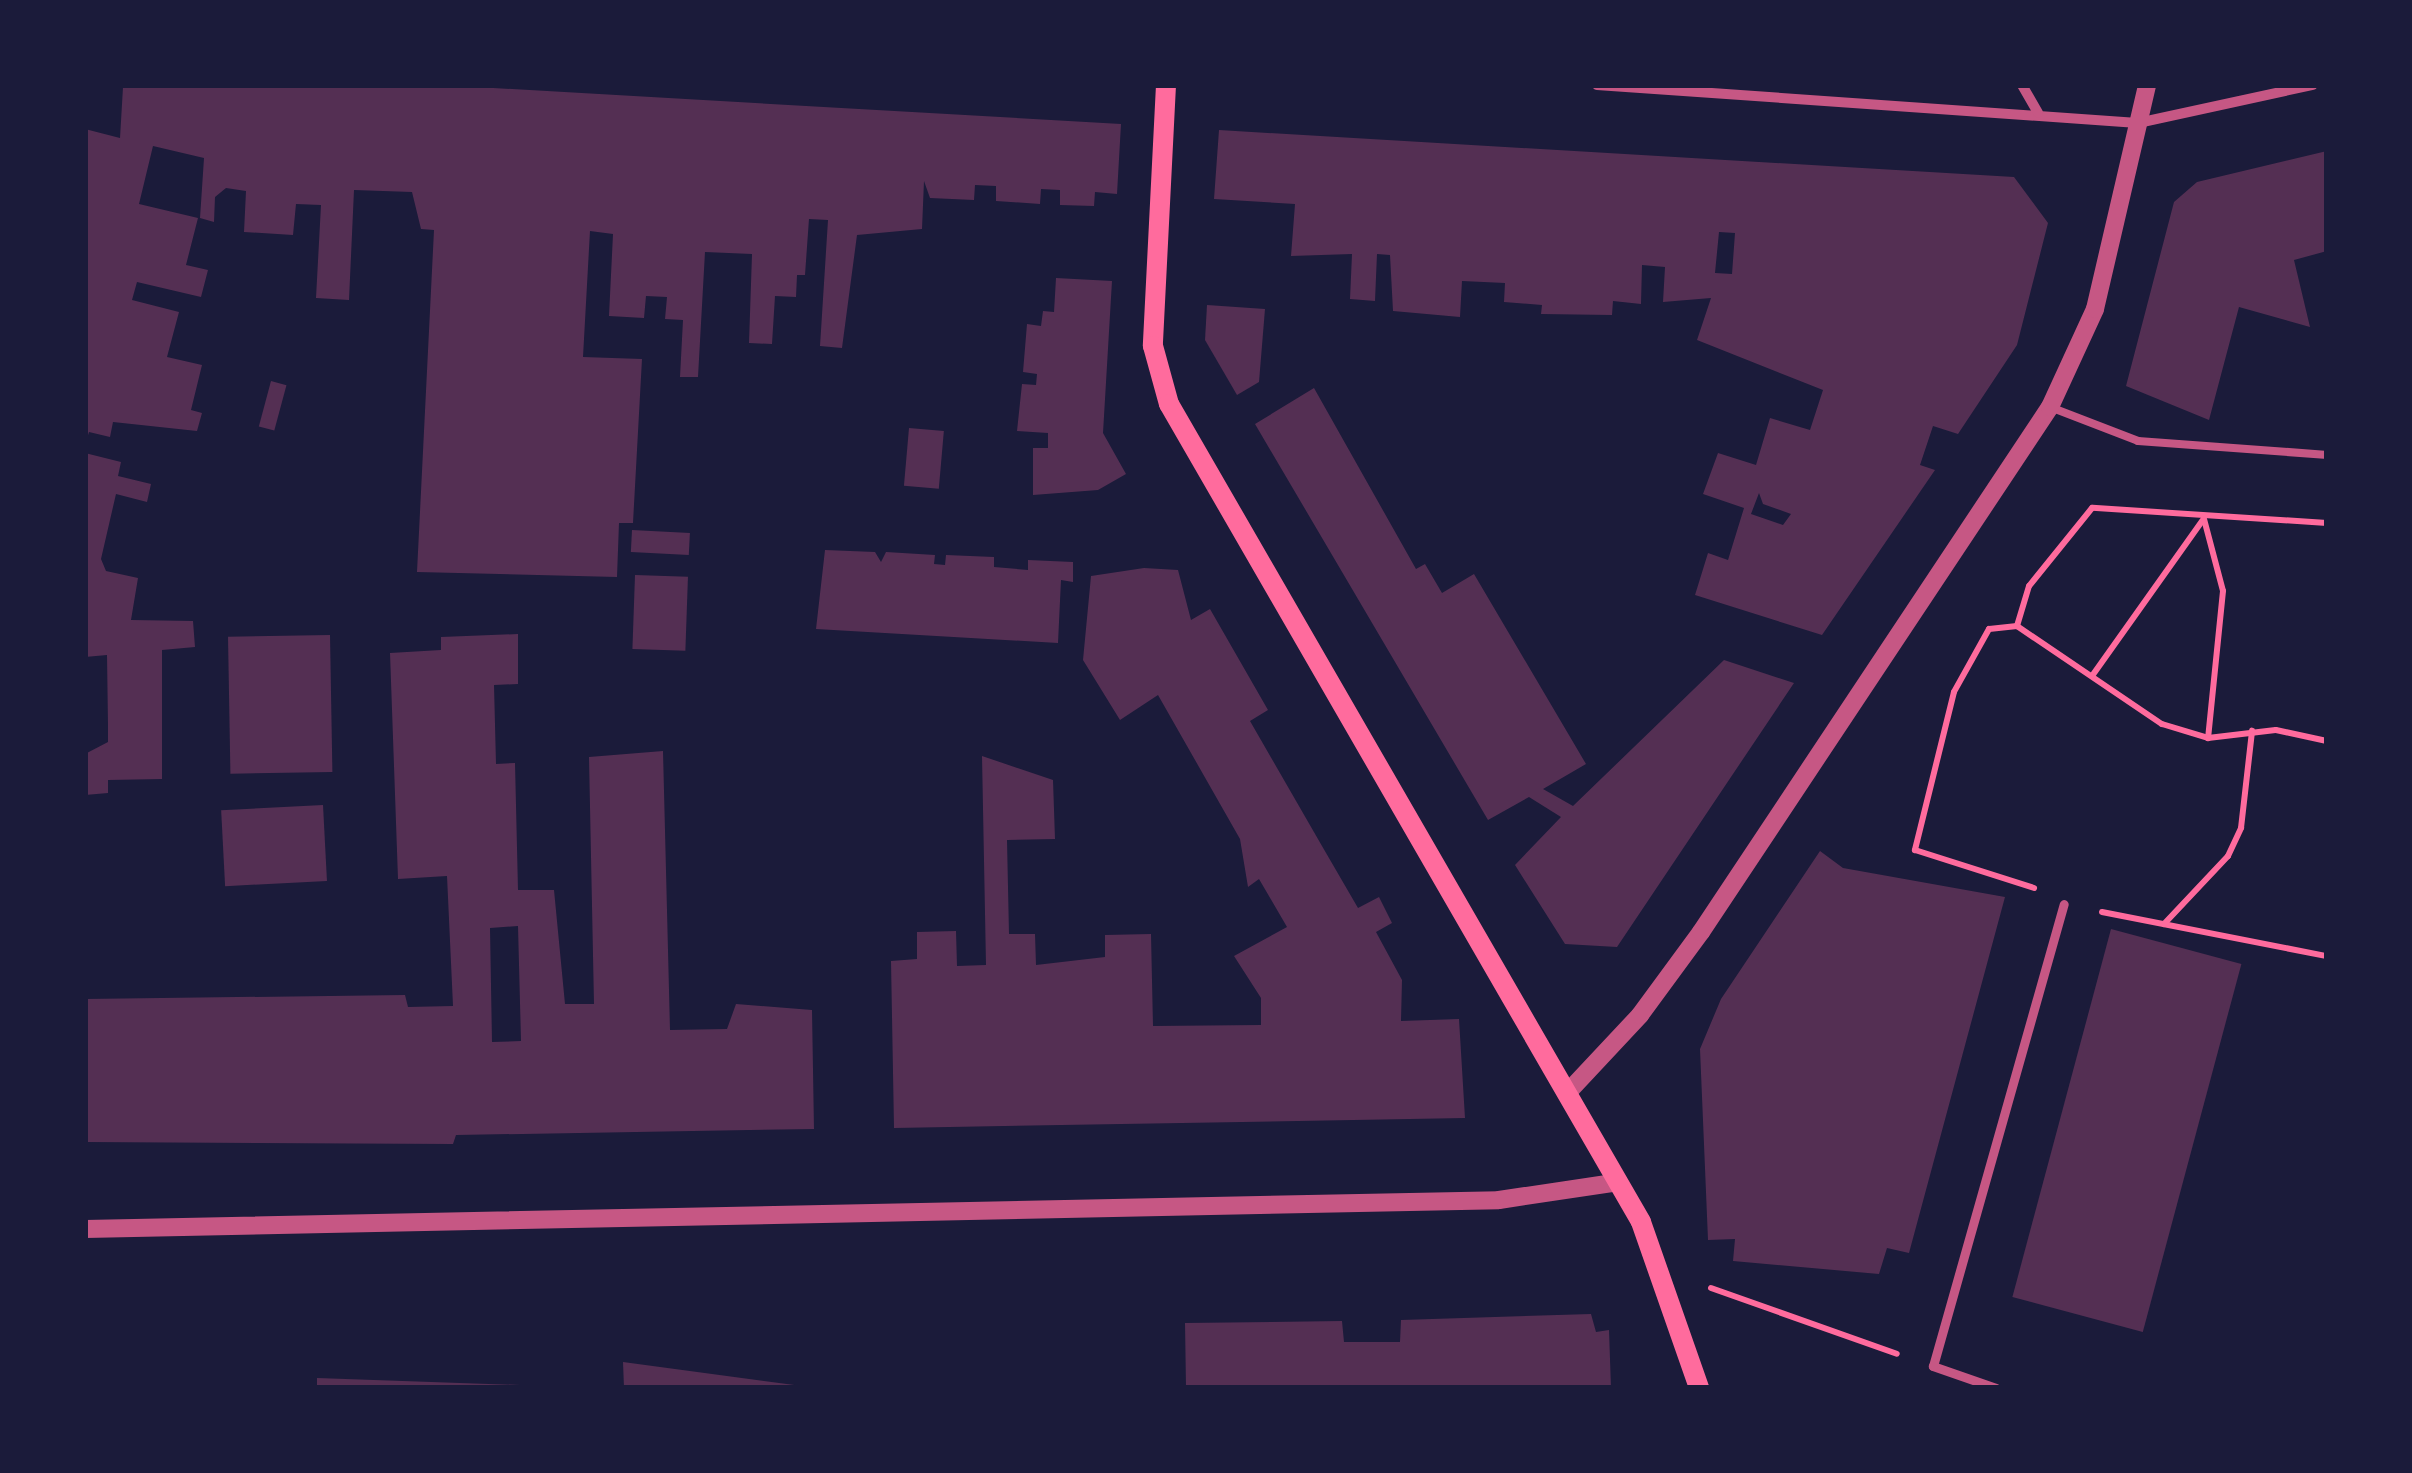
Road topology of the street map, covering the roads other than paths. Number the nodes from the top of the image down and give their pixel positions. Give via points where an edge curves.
1 (1166, 85) edge
2 (1597, 85) edge
3 (2022, 85) edge
4 (2147, 85) edge
5 (2313, 85) edge
6 (2038, 113) junction
7 (2138, 124) junction
8 (2050, 406) junction
9 (2327, 454) edge
10 (2064, 904) road end
11 (1568, 1091) junction
12 (1619, 1182) junction
13 (85, 1229) edge
14 (1700, 1388) edge
15 (1996, 1388) edge

1 - 11 main road via 1153,346 1169,404
2 - 6 street
3 - 6 street
4 - 7 street
5 - 7 street
6 - 7 street
7 - 8 street via 2095,308
8 - 9 lane via 2138,440
8 - 11 street via 1701,932
10 - 15 street via 1933,1366
11 - 12 main road
12 - 13 street via 1498,1200
12 - 14 main road via 1655,1254

